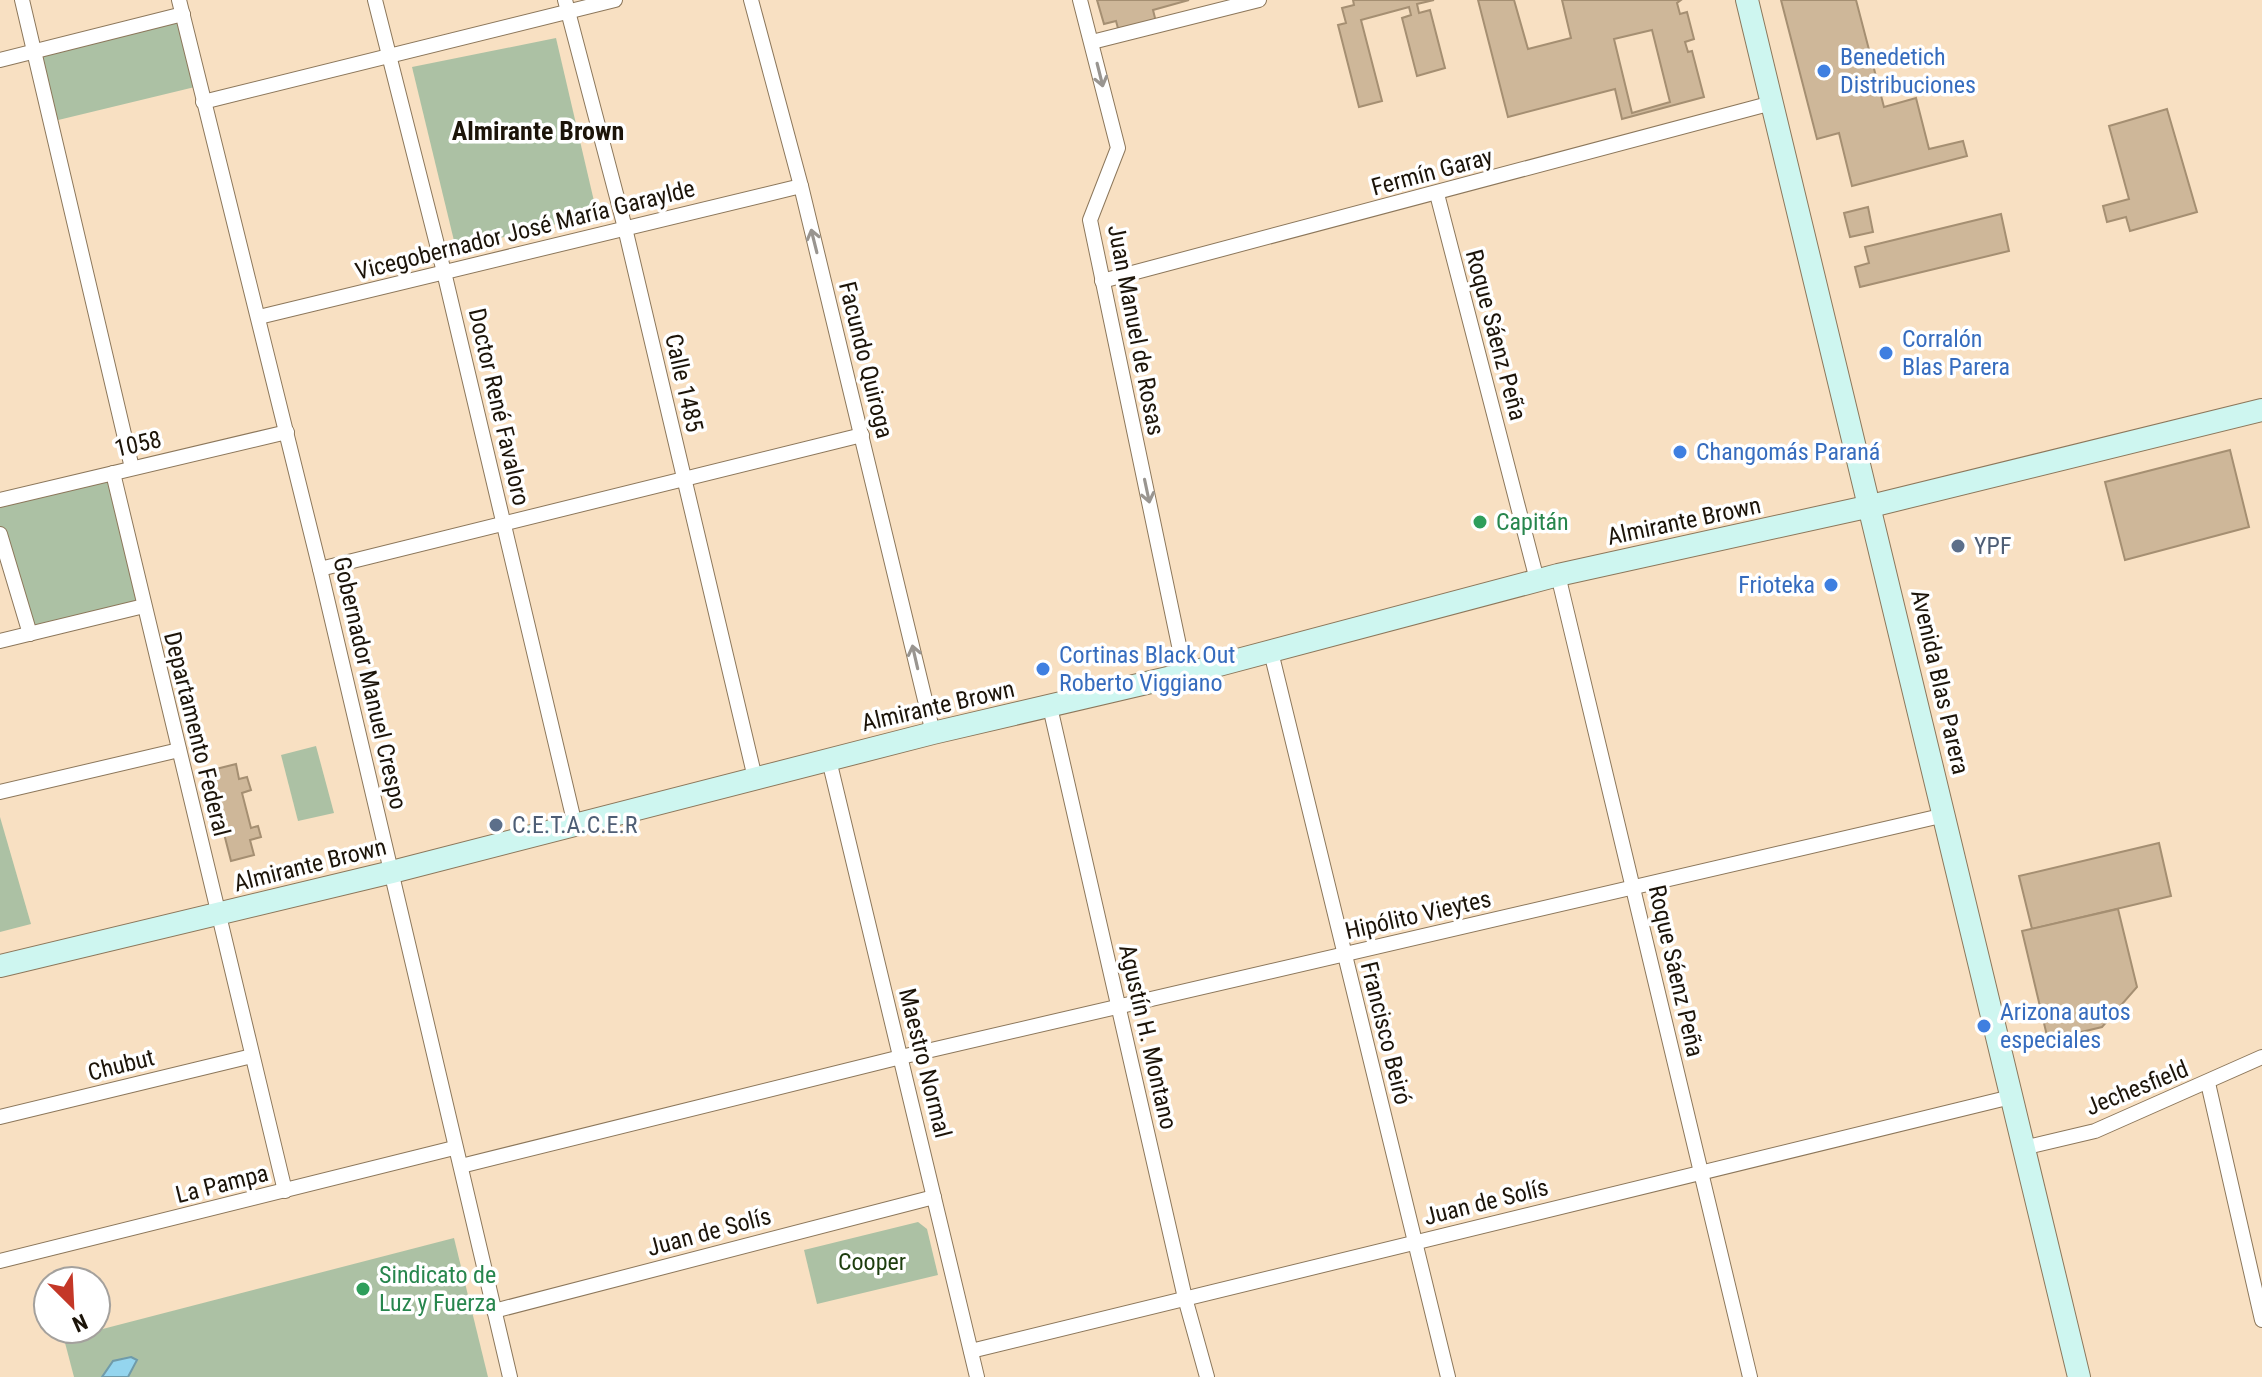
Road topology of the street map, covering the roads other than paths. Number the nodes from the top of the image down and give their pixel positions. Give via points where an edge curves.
1 (22, 0) edge
2 (375, 0) edge
3 (615, 0) edge
4 (751, 0) edge
5 (1080, 0) edge
6 (1259, 0) edge
7 (1747, 0) edge
8 (566, 6) edge
9 (181, 7) edge
10 (1092, 42) junction
11 (34, 52) junction
12 (388, 56) junction
13 (0, 60) edge
14 (203, 102) junction
15 (1772, 103) junction
16 (801, 186) junction
17 (1437, 194) junction
18 (625, 228) junction
19 (444, 272) junction
20 (1102, 281) junction
21 (259, 317) junction
22 (2262, 410) edge
23 (287, 432) junction
24 (862, 435) junction
25 (132, 468) junction
26 (113, 473) junction
27 (685, 479) junction
28 (0, 500) edge
29 (1871, 506) junction
30 (504, 524) junction
31 (0, 534) edge
32 (320, 569) junction
33 (1548, 578) junction
34 (144, 606) junction
35 (30, 634) junction
36 (0, 641) edge
37 (1271, 652) junction
38 (1185, 674) junction
39 (1050, 707) junction
40 (933, 733) junction
41 (179, 750) junction
42 (829, 760) junction
43 (755, 778) junction
44 (0, 792) edge
45 (1945, 815) junction
46 (575, 825) junction
47 (392, 872) junction
48 (1634, 887) junction
49 (218, 914) junction
50 (1344, 955) junction
51 (0, 966) edge
52 (1119, 1007) junction
53 (252, 1056) junction
54 (901, 1057) junction
55 (2262, 1057) edge
56 (2208, 1083) junction
57 (2011, 1097) junction
58 (0, 1117) edge
59 (454, 1148) junction
60 (2023, 1148) junction
61 (461, 1166) junction
62 (1701, 1172) junction
63 (285, 1191) junction
64 (934, 1197) junction
65 (1415, 1242) junction
66 (0, 1261) edge
67 (1185, 1298) junction
68 (494, 1311) junction
69 (2262, 1320) edge
70 (971, 1351) junction
71 (2076, 1376) edge
72 (510, 1377) edge
73 (977, 1377) edge
74 (1207, 1377) edge
75 (1448, 1377) edge
76 (1750, 1377) edge

1 - 11 street
2 - 12 street, Doctor René Favaloro
3 - 8 street
4 - 16 street, Facundo Quiroga
5 - 10 street, Juan Manuel de Rosas
6 - 10 street
7 - 15 main road, Avenida Blas Parera
8 - 12 street
8 - 18 street, Calle 1485
9 - 11 street
9 - 14 street, Gobernador Manuel Crespo
10 -> 20 street, Juan Manuel de Rosas via 1118,148 1090,220
11 - 13 street
11 - 25 street
12 - 14 street
12 - 19 street, Doctor René Favaloro
14 - 21 street, Gobernador Manuel Crespo
15 - 17 street, Fermín Garay
15 - 29 main road, Avenida Blas Parera
16 - 18 street, Vicegobernador José María Garaylde
24 -> 16 street, Facundo Quiroga
17 - 20 street, Fermín Garay
17 - 33 street, Roque Sáenz Peña
18 - 19 street, Vicegobernador José María Garaylde
18 - 27 street, Calle 1485
19 - 21 street, Vicegobernador José María Garaylde
19 - 30 street, Doctor René Favaloro
20 -> 38 street, Juan Manuel de Rosas
21 - 23 street, Gobernador Manuel Crespo
22 - 29 main road, Almirante Brown
23 - 25 street, 1058
23 - 32 street, Gobernador Manuel Crespo
24 - 27 street
40 -> 24 street, Facundo Quiroga
25 - 26 street, 1058
26 - 28 street, 1058
26 - 34 street, Departamento Federal
27 - 30 street
27 - 43 street, Calle 1485
29 - 33 main road, Almirante Brown
29 - 45 main road, Avenida Blas Parera
30 - 32 street
30 - 46 street, Doctor René Favaloro
31 - 35 street
32 - 47 street, Gobernador Manuel Crespo
33 - 37 main road, Almirante Brown
33 - 48 street, Roque Sáenz Peña
34 - 35 street
34 - 41 street, Departamento Federal
35 - 36 street
37 - 38 main road, Almirante Brown
37 - 50 street, Francisco Beiró
38 - 39 main road, Almirante Brown
39 - 40 main road, Almirante Brown
39 - 52 street, Agustín H. Montano
40 - 42 main road, Almirante Brown
41 - 44 street
41 - 49 street, Departamento Federal
42 - 43 main road, Almirante Brown
42 - 54 street, Maestro Normal
43 - 46 main road, Almirante Brown
45 - 48 street, Hipólito Vieytes
45 - 57 main road, Avenida Blas Parera
46 - 47 main road, Almirante Brown
47 - 49 main road, Almirante Brown
47 - 59 street, Gobernador Manuel Crespo
48 - 50 street, Hipólito Vieytes
48 - 62 street, Roque Sáenz Peña
49 - 51 main road, Almirante Brown
49 - 53 street, Departamento Federal
50 - 52 street, Hipólito Vieytes
50 - 65 street, Francisco Beiró
52 - 54 street, Hipólito Vieytes
52 - 67 street, Agustín H. Montano
53 - 58 street, Chubut
53 - 63 street, Departamento Federal
54 - 61 street, Hipólito Vieytes
54 - 64 street, Maestro Normal
55 - 56 street, Jechesfield
56 - 60 street, Jechesfield via 2095,1131
56 - 69 street
57 - 60 main road, Avenida Blas Parera
57 - 62 street, Juan de Solís
59 - 61 street, Gobernador Manuel Crespo
59 - 63 street, La Pampa
60 - 71 main road, Avenida Blas Parera
61 - 68 street, Gobernador Manuel Crespo
62 - 65 street, Juan de Solís
62 - 76 street, Roque Sáenz Peña
63 - 66 street, La Pampa
64 - 68 street, Juan de Solís
64 - 70 street, Maestro Normal
65 - 67 street, Juan de Solís
65 - 75 street, Francisco Beiró
67 - 70 street, Juan de Solís
67 - 74 street, Agustín H. Montano
68 - 72 street, Gobernador Manuel Crespo
70 - 73 street, Maestro Normal

